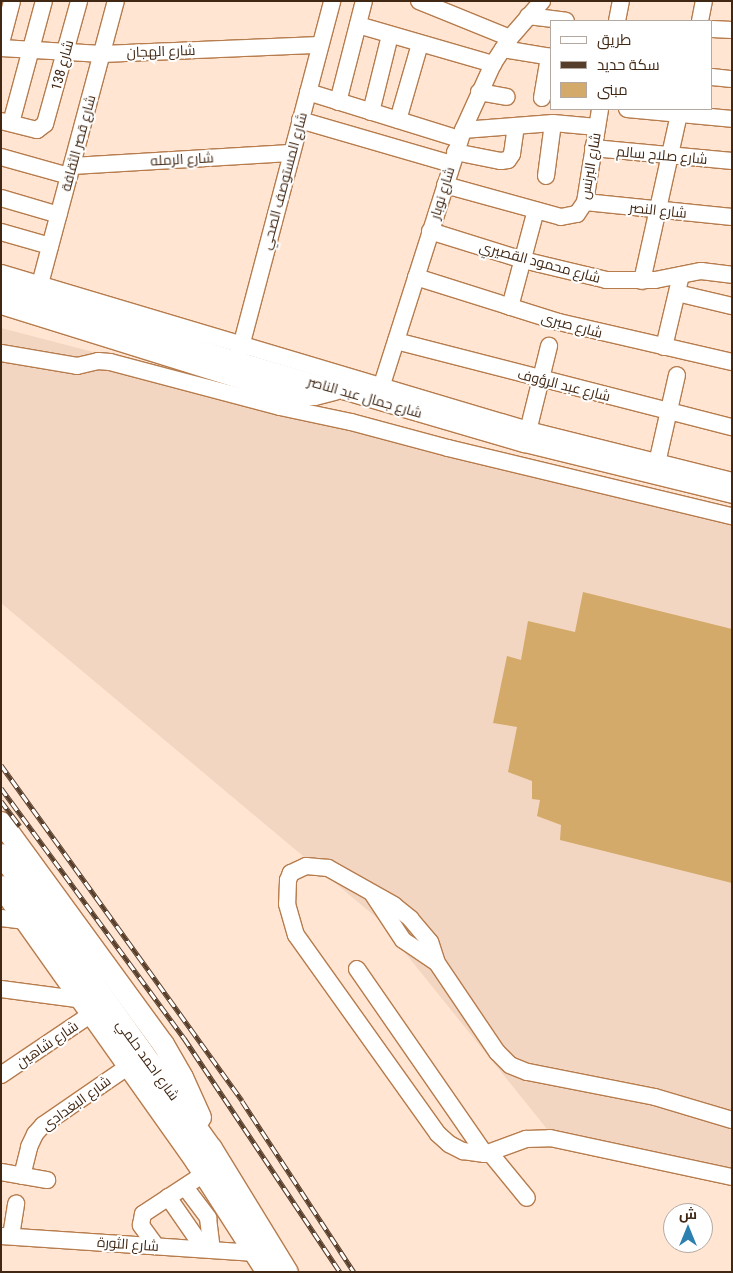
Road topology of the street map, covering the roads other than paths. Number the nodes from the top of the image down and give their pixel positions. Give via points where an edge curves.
1 (12, 1) edge
2 (44, 1) edge
3 (79, 1) edge
4 (116, 1) edge
5 (332, 1) edge
6 (364, 1) edge
7 (621, 1) edge
8 (704, 1) edge
9 (428, 2) edge
10 (533, 6) edge
11 (464, 9) edge
12 (4, 20) edge
13 (564, 20) edge
14 (617, 20) edge
15 (700, 20) edge
16 (358, 25) junction
17 (713, 29) edge
18 (732, 30) edge
19 (390, 35) junction
20 (1, 43) edge
21 (420, 44) junction
22 (507, 44) junction
23 (320, 45) junction
24 (1, 48) edge
25 (31, 50) junction
26 (65, 52) junction
27 (102, 54) junction
28 (550, 57) edge
29 (494, 64) junction
30 (713, 77) edge
31 (732, 79) edge
32 (308, 92) junction
33 (479, 92) junction
34 (507, 97) dead end
35 (542, 98) dead end
36 (338, 102) junction
37 (600, 110) edge
38 (644, 110) edge
39 (371, 112) junction
40 (679, 112) edge
41 (732, 119) edge
42 (300, 120) junction
43 (398, 120) junction
44 (6, 122) edge
45 (553, 123) junction
46 (516, 126) junction
47 (597, 127) junction
48 (457, 146) junction
49 (593, 148) junction
50 (292, 153) junction
51 (669, 155) junction
52 (1, 157) edge
53 (732, 161) edge
54 (71, 171) junction
55 (546, 176) dead end
56 (445, 184) junction
57 (1, 198) edge
58 (585, 202) junction
59 (536, 210) junction
60 (657, 211) junction
61 (59, 215) junction
62 (732, 217) edge
63 (430, 231) junction
64 (1, 232) edge
65 (50, 246) junction
66 (523, 260) junction
67 (1, 273) edge
68 (681, 275) junction
69 (732, 275) edge
70 (416, 277) junction
71 (642, 281) junction
72 (40, 284) junction
73 (1, 286) edge
74 (677, 293) junction
75 (1, 303) edge
76 (510, 306) junction
77 (732, 306) edge
78 (396, 341) junction
79 (549, 346) dead end
80 (664, 347) junction
81 (1, 353) edge
82 (239, 353) junction
83 (732, 362) edge
84 (677, 375) dead end
85 (541, 379) junction
86 (334, 389) junction
87 (379, 394) junction
88 (668, 412) junction
89 (732, 427) edge
90 (527, 437) junction
91 (657, 463) junction
92 (732, 481) edge
93 (732, 495) edge
94 (732, 516) edge
95 (1, 822) edge
96 (1, 854) edge
97 (1, 886) edge
98 (1, 918) edge
99 (26, 921) junction
100 (357, 970) dead end
101 (1, 990) edge
102 (88, 1007) junction
103 (129, 1066) junction
104 (1, 1074) edge
105 (732, 1120) edge
106 (211, 1148) junction
107 (487, 1154) junction
108 (1, 1172) edge
109 (204, 1174) junction
110 (22, 1176) junction
111 (732, 1177) edge
112 (47, 1180) dead end
113 (185, 1186) junction
114 (168, 1198) junction
115 (527, 1198) dead end
116 (16, 1202) dead end
117 (204, 1214) junction
118 (188, 1226) junction
119 (6, 1236) edge
120 (156, 1246) junction
121 (208, 1250) junction
122 (255, 1253) junction
123 (267, 1272) edge
124 (287, 1272) edge

1 - 12 street
2 - 25 street
3 - 26 street, شارع 138
4 - 27 street, شارع قصر الثقافة
5 - 23 street, شارع المستوصف الصحي
6 - 16 street
7 - 14 street
8 - 15 street
9 - 11 street
10 - 13 street
10 - 22 street, شارع نوبار
11 - 22 street
12 - 20 street
16 - 19 street
16 - 36 street
17 - 18 street
19 - 21 street
19 - 39 street
21 - 29 street
21 - 43 street
22 - 28 street
22 - 29 street, شارع نوبار
23 - 27 street, شارع الهجان
23 - 32 street, شارع المستوصف الصحي
24 - 25 street, شارع الهجان
25 - 26 street, شارع الهجان
25 - 44 street
26 - 27 street, شارع الهجان
26 - 44 street, شارع 138 via 43,127 37,130
27 - 54 street, شارع قصر الثقافة
28 - 35 street
29 - 33 street, شارع نوبار
30 - 31 street
32 - 36 street
32 - 42 street, شارع المستوصف الصحي
33 - 34 street
33 - 48 street, شارع نوبار
36 - 39 street
37 - 47 street, شارع البرنس
38 - 40 street
39 - 43 street
40 - 41 street
40 - 51 street
42 - 48 street
42 - 50 street, شارع المستوصف الصحي
43 - 48 street
45 - 46 street
45 - 47 street
45 - 55 street
46 - 48 street
46 - 48 street via 512,154 508,160 501,161
47 - 49 street, شارع البرنس
48 - 56 street, شارع نوبار
49 - 51 street, شارع صلاح سالم
49 - 58 street, شارع البرنس
50 - 54 street, شارع الرمله
50 - 82 street, شارع المستوصف الصحي
51 - 53 street, شارع صلاح سالم
51 - 60 street
52 - 54 street, شارع الرمله
54 - 61 street, شارع قصر الثقافة
56 - 59 street
56 - 63 street, شارع نوبار
57 - 61 street
58 - 59 street, شارع البرنس via 577,214 570,217
58 - 60 street, شارع النصر
59 - 66 street
60 - 62 street, شارع النصر
60 - 71 street
61 - 65 street, شارع قصر الثقافة
63 - 66 street, شارع محمود القصيري
63 - 70 street, شارع نوبار
64 - 65 street
65 - 72 street, شارع قصر الثقافة
66 - 71 street, شارع محمود القصيري via 588,277
66 - 76 street
67 - 72 street, شارع جمال عبد الناصر
68 - 69 street, شارع محمود القصيري via 701,271
68 - 71 street, شارع محمود القصيري
68 - 74 street
70 - 76 street, شارع صبرى
70 - 78 street, شارع نوبار
72 - 82 street, شارع جمال عبد الناصر
73 - 82 street, شارع جمال عبد الناصر
74 - 77 street
74 - 80 street
75 - 86 main road via 248,380 303,394 319,394
76 - 80 street, شارع صبرى
78 - 85 street, شارع عبد الرؤوف
78 - 87 street, شارع نوبار
79 - 85 street
80 - 83 street, شارع صبرى
81 - 94 street via 76,366 110,362 280,407
82 - 86 street, شارع جمال عبد الناصر
82 - 87 street, شارع جمال عبد الناصر
84 - 88 street
85 - 88 street, شارع عبد الرؤوف
85 - 90 street
86 - 87 street, شارع جمال عبد الناصر
87 - 90 street, شارع جمال عبد الناصر
88 - 89 street, شارع عبد الرؤوف
88 - 91 street
90 - 91 street, شارع جمال عبد الناصر
90 - 93 street, شارع جمال عبد الناصر
91 - 92 street, شارع جمال عبد الناصر
95 - 106 main road via 163,1044 199,1112
96 - 106 main road, شارع احمد حلمي
97 - 99 main road, شارع احمد حلمي
98 - 99 street
99 - 102 main road, شارع احمد حلمي
100 - 107 street
101 - 102 street
102 - 103 main road, شارع احمد حلمي
102 - 104 street, شارع شاهين
103 - 109 main road, شارع احمد حلمي
103 - 110 street, شارع البغدادى via 43,1125 29,1147
105 - 107 street via 655,1097 518,1069 497,1052 437,963 430,942 411,918 328,868 313,866 291,873 287,904 301,944 438,1134 456,1148
106 - 124 main road, شارع احمد حلمي
107 - 111 street via 526,1139 550,1138
107 - 115 street
108 - 110 street
109 - 113 street
109 - 122 main road, شارع احمد حلمي
110 - 112 street
113 - 114 street
113 - 117 street
114 - 118 street
114 - 120 street via 141,1218 141,1225
116 - 119 street
117 - 118 street
117 - 121 street via 209,1222
118 - 121 street
119 - 120 street, شارع الثورة
120 - 121 street, شارع الثورة
121 - 122 street, شارع الثورة
122 - 123 main road, شارع احمد حلمي

